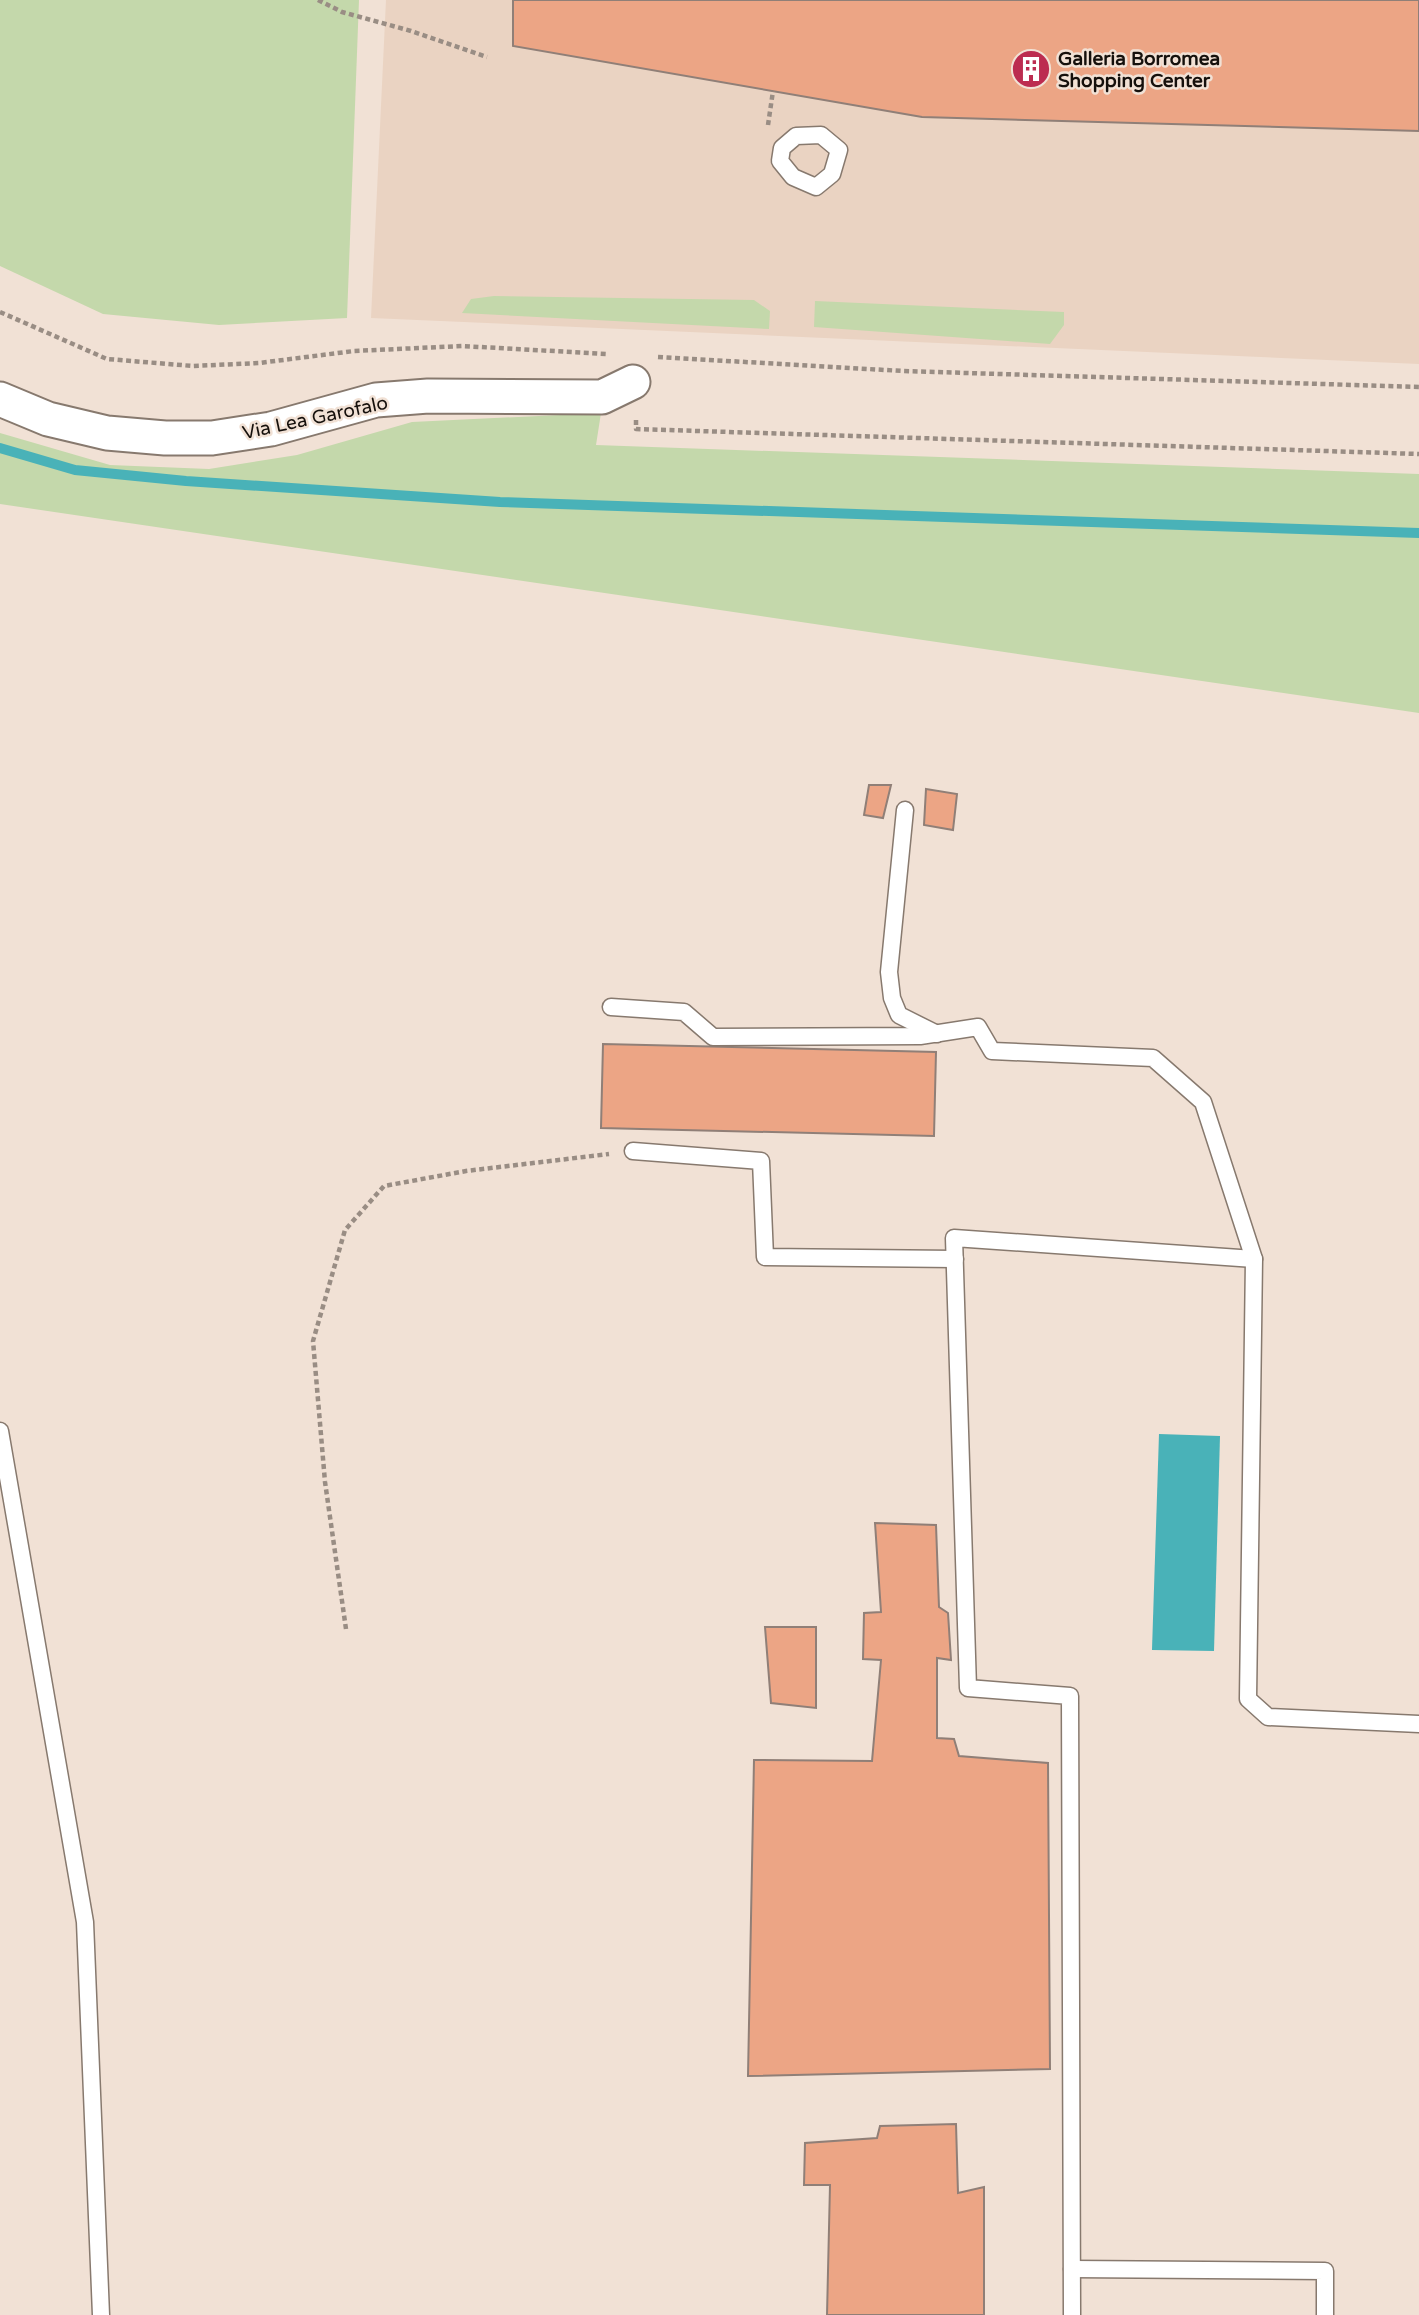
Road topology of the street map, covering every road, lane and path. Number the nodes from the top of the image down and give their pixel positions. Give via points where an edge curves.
1 (318, 0) edge
2 (487, 57) dead end
3 (773, 91) dead end
4 (766, 132) dead end
5 (0, 312) edge
6 (610, 355) dead end
7 (642, 369) joint
8 (1419, 387) edge
9 (0, 399) edge
10 (636, 417) dead end
11 (1419, 454) edge
12 (905, 810) dead end
13 (611, 1007) dead end
14 (937, 1034) junction
15 (634, 1151) joint
16 (956, 1259) junction
17 (1254, 1259) junction
18 (0, 1431) edge
19 (346, 1629) dead end
20 (1419, 1724) edge
21 (1072, 2269) junction
22 (101, 2315) edge
23 (1072, 2315) edge
24 (1325, 2315) edge

1 - 2 path via 342,12
3 - 4 path
5 - 6 path via 107,359 193,366 449,347
7 - 8 path
7 - 9 street, Via Lea Garofalo via 602,397 376,400 271,429 212,438 107,433 48,419
10 - 11 path via 636,429
12 - 14 lane via 889,972 892,998 899,1015
13 - 14 lane via 684,1012 713,1037
14 - 17 lane via 978,1027 992,1051 1153,1058 1203,1102
15 - 16 lane via 761,1161 765,1257
15 - 19 path via 384,1186 345,1230 313,1342
16 - 17 lane via 954,1238
16 - 21 lane via 968,1688 1070,1696
17 - 20 lane via 1248,1699 1268,1717
18 - 22 lane via 85,1922
21 - 23 lane
21 - 24 lane via 1325,2270

